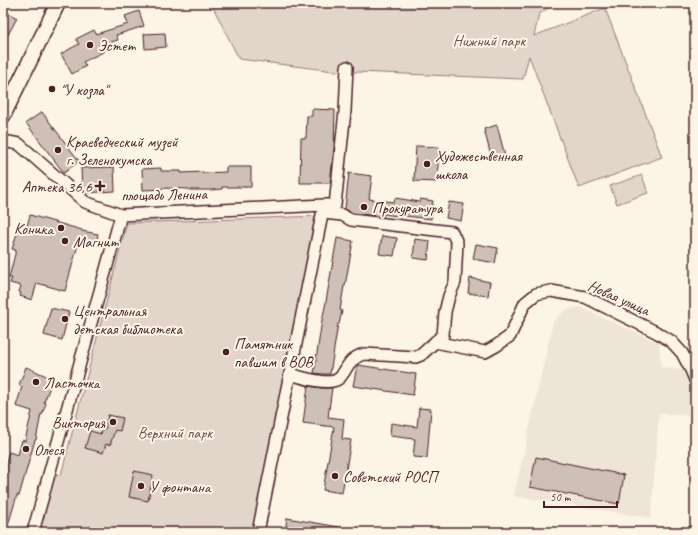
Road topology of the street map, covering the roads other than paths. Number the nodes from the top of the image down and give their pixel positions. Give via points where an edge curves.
1 (58, 3) edge
2 (347, 67) dead end
3 (3, 116) edge
4 (3, 141) edge
5 (324, 209) junction
6 (122, 215) junction
7 (434, 342) junction
8 (290, 374) junction
9 (695, 380) edge
10 (33, 532) edge
11 (258, 532) edge

1 - 3 street
2 - 5 street via 335,205
4 - 6 street, площадь Ленина via 19,144 85,202
5 - 6 street, площадь Ленина
5 - 7 street, площадь Ленина via 351,220 452,232 456,243 455,282 444,312 442,335
5 - 8 street
6 - 10 street
7 - 8 street via 416,357 364,354 358,356 339,379 334,381
7 - 9 street, Новая улица via 485,352 510,336 525,303 536,294 551,291 585,297 671,341 692,370
8 - 11 street

